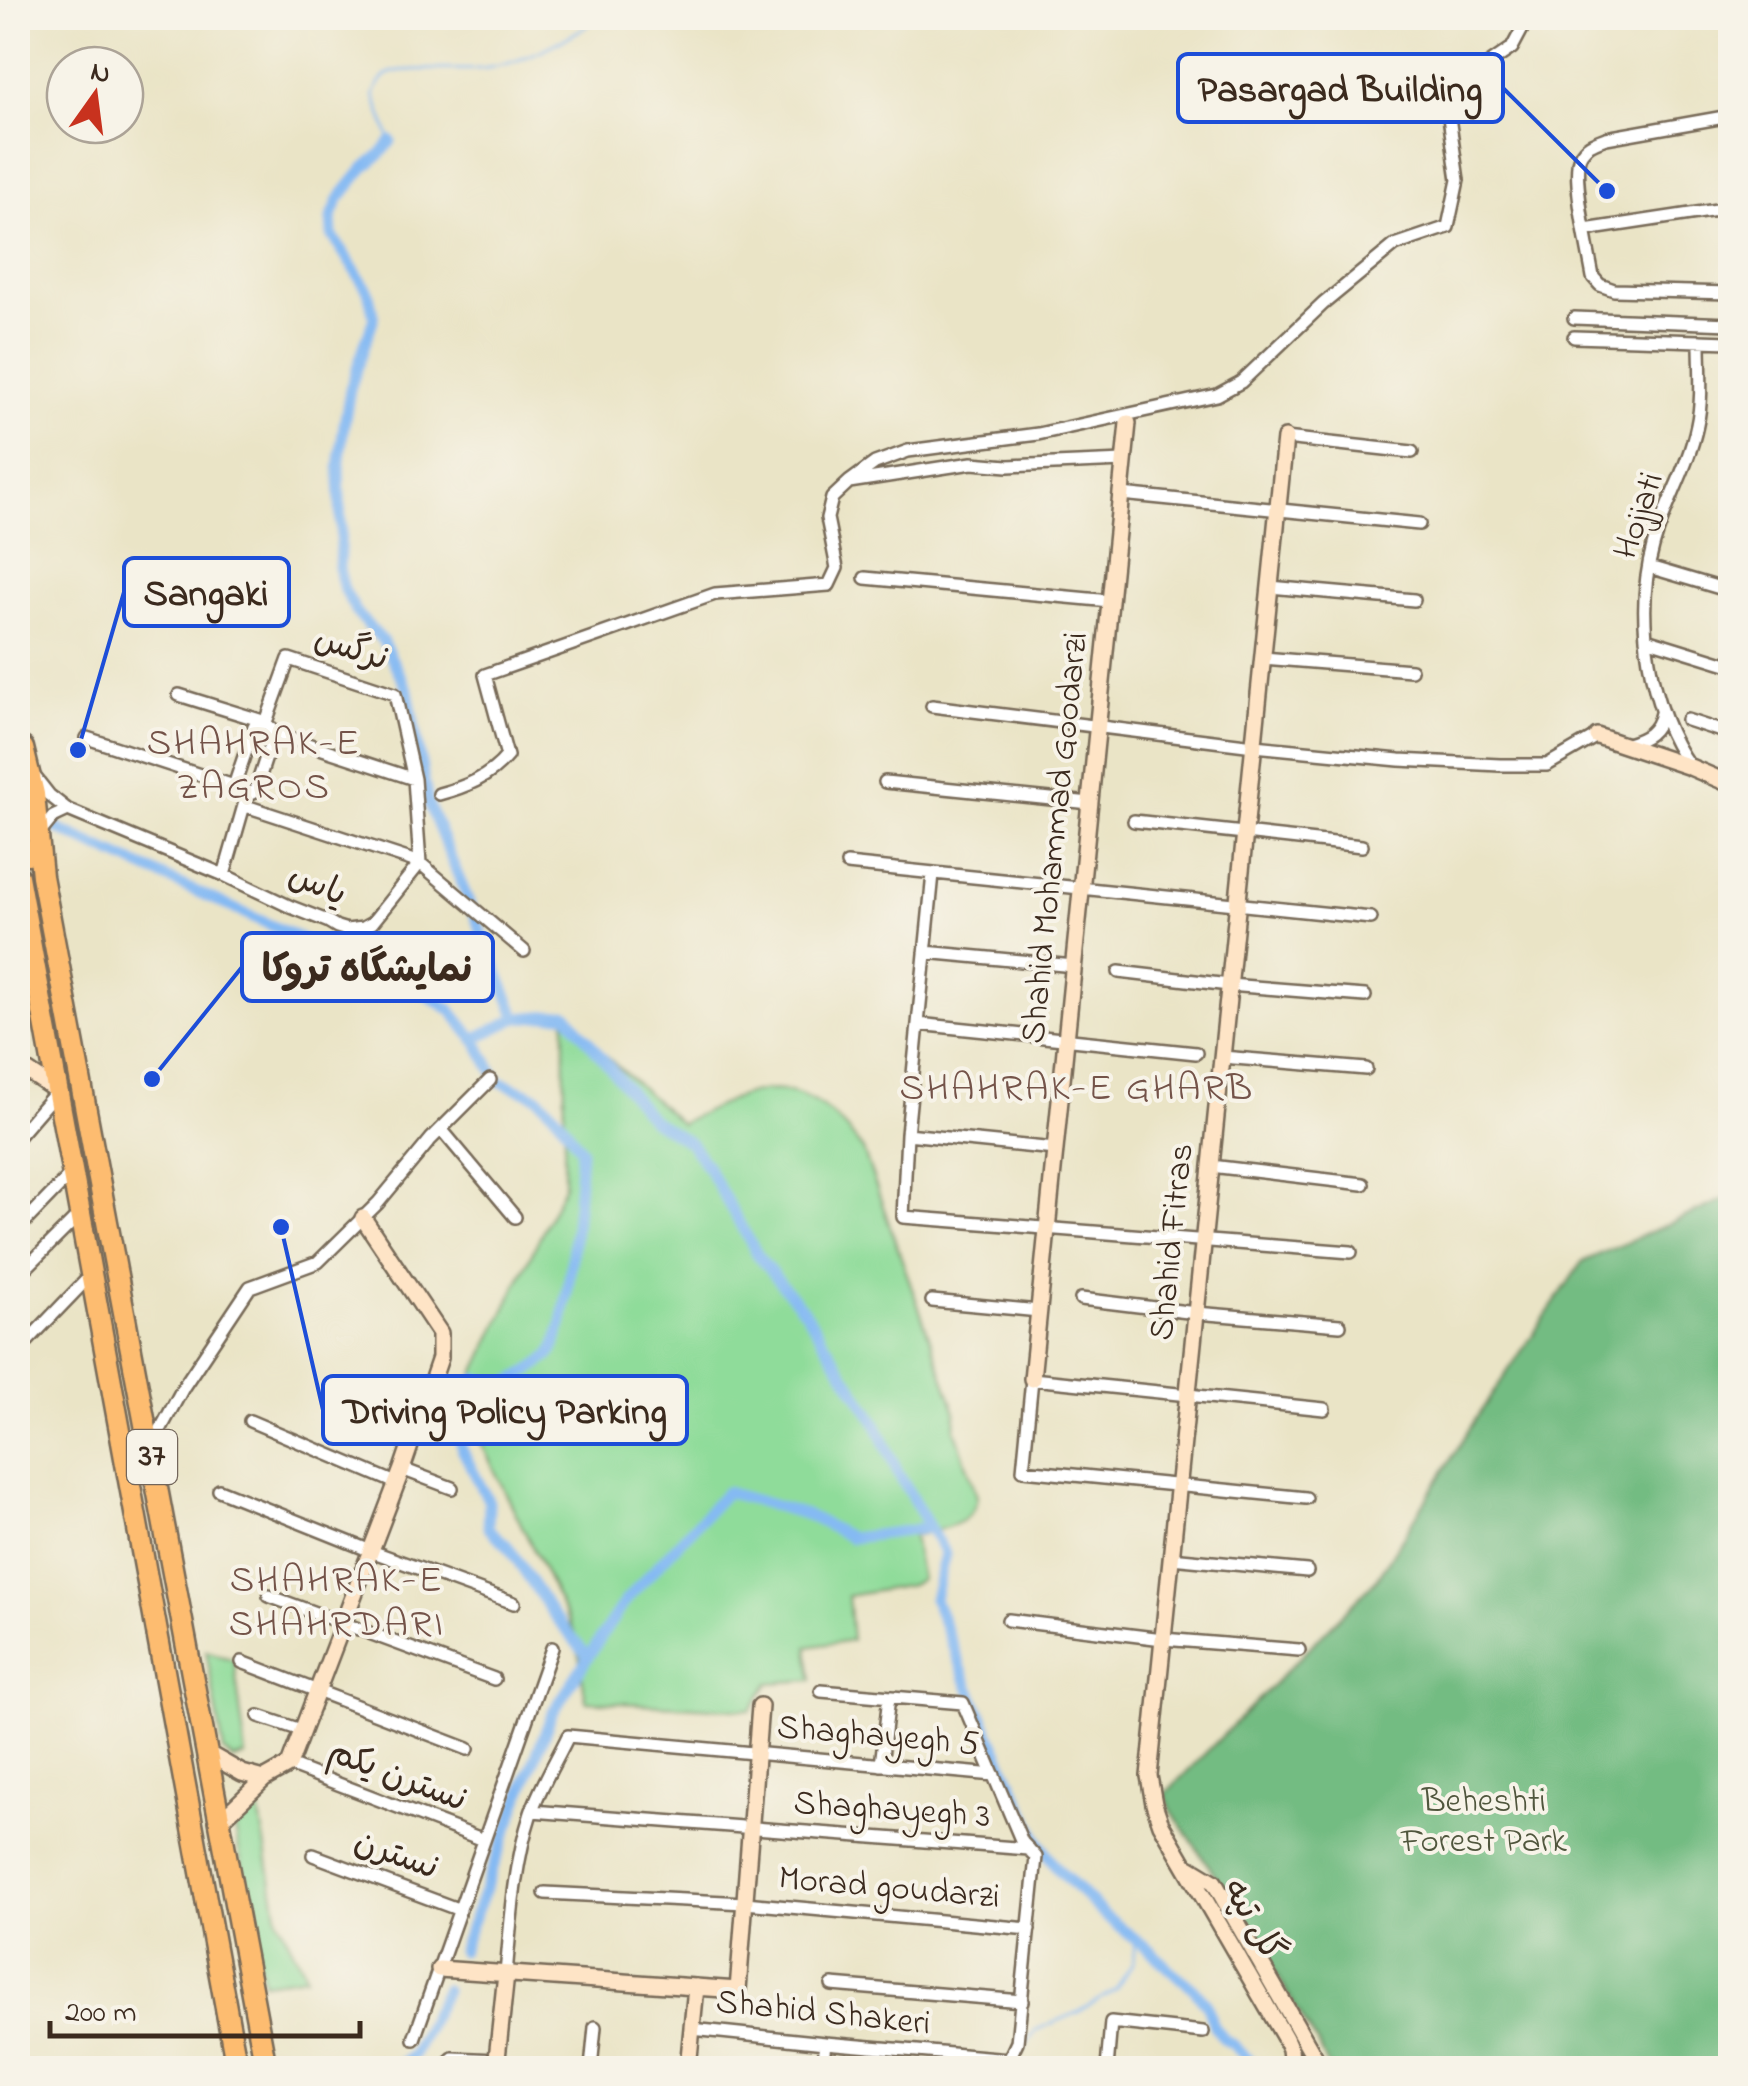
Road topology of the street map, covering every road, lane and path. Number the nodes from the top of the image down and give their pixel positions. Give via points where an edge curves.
1 (1528, 18) edge
2 (1730, 116) edge
3 (1730, 208) edge
4 (1585, 230) junction
5 (1730, 293) edge
6 (1574, 318) dead end
7 (1730, 324) edge
8 (1574, 336) dead end
9 (1700, 341) junction
10 (1730, 342) edge
11 (1128, 423) dead end
12 (1285, 438) joint
13 (1412, 452) dead end
14 (1124, 461) junction
15 (850, 482) junction
16 (1121, 494) junction
17 (1278, 509) junction
18 (1419, 524) dead end
19 (1648, 567) junction
20 (865, 578) dead end
21 (1270, 587) junction
22 (1730, 591) edge
23 (1414, 600) dead end
24 (1110, 601) junction
25 (1646, 640) junction
26 (1262, 658) junction
27 (1730, 665) edge
28 (1411, 670) dead end
29 (179, 695) dead end
30 (932, 706) dead end
31 (1661, 709) junction
32 (1687, 720) dead end
33 (266, 722) junction
34 (1098, 726) junction
35 (274, 732) junction
36 (1730, 734) edge
37 (1597, 736) joint
38 (88, 738) dead end
39 (19, 740) edge
40 (1627, 744) junction
41 (1254, 746) junction
42 (1690, 767) junction
43 (28, 770) junction
44 (414, 779) junction
45 (885, 782) dead end
46 (1730, 784) edge
47 (234, 786) junction
48 (439, 794) dead end
49 (245, 801) junction
50 (1090, 802) junction
51 (68, 810) junction
52 (1134, 822) dead end
53 (1245, 832) junction
54 (39, 841) junction
55 (1362, 846) dead end
56 (18, 854) edge
57 (420, 864) junction
58 (847, 864) dead end
59 (933, 874) junction
60 (224, 875) junction
61 (18, 876) edge
62 (1081, 888) junction
63 (1238, 905) junction
64 (1371, 918) dead end
65 (524, 951) dead end
66 (925, 952) junction
67 (1074, 966) junction
68 (1119, 972) dead end
69 (1229, 985) junction
70 (1365, 996) dead end
71 (918, 1024) junction
72 (1066, 1039) junction
73 (1196, 1053) dead end
74 (1222, 1057) junction
75 (18, 1065) edge
76 (1366, 1069) dead end
77 (490, 1080) dead end
78 (57, 1091) junction
79 (441, 1129) junction
80 (907, 1134) junction
81 (18, 1136) edge
82 (1056, 1148) junction
83 (1211, 1166) junction
84 (72, 1173) junction
85 (1363, 1184) dead end
86 (80, 1214) junction
87 (515, 1217) dead end
88 (363, 1218) junction
89 (1048, 1228) junction
90 (18, 1229) edge
91 (1203, 1240) junction
92 (1351, 1252) dead end
93 (18, 1276) edge
94 (91, 1276) junction
95 (932, 1300) dead end
96 (1081, 1300) dead end
97 (1039, 1311) junction
98 (1196, 1313) junction
99 (1340, 1326) dead end
100 (18, 1351) edge
101 (1032, 1379) junction
102 (1188, 1395) junction
103 (1324, 1409) dead end
104 (375, 1415) dead end
105 (250, 1420) dead end
106 (419, 1420) junction
107 (150, 1448) junction
108 (399, 1476) junction
109 (1178, 1486) junction
110 (452, 1488) dead end
111 (219, 1490) dead end
112 (1306, 1498) dead end
113 (371, 1551) junction
114 (1171, 1558) junction
115 (1306, 1571) dead end
116 (268, 1596) dead end
117 (514, 1602) dead end
118 (1008, 1620) dead end
119 (342, 1622) junction
120 (1162, 1639) junction
121 (552, 1648) dead end
122 (1299, 1650) dead end
123 (242, 1662) dead end
124 (494, 1679) dead end
125 (317, 1690) junction
126 (821, 1691) dead end
127 (889, 1696) junction
128 (760, 1706) dead end
129 (259, 1716) dead end
130 (302, 1730) junction
131 (468, 1749) dead end
132 (207, 1753) junction
133 (756, 1753) junction
134 (881, 1764) junction
135 (290, 1765) junction
136 (994, 1775) junction
137 (264, 1779) junction
138 (532, 1810) junction
139 (220, 1821) junction
140 (751, 1828) junction
141 (484, 1840) junction
142 (1028, 1850) junction
143 (312, 1855) dead end
144 (1185, 1865) junction
145 (546, 1893) dead end
146 (745, 1903) junction
147 (460, 1910) junction
148 (1029, 1929) junction
149 (439, 1968) junction
150 (506, 1974) junction
151 (832, 1985) dead end
152 (696, 1988) junction
153 (1022, 2001) junction
154 (595, 2026) dead end
155 (692, 2029) junction
156 (1203, 2032) dead end
157 (414, 2039) dead end
158 (825, 2043) junction
159 (1009, 2059) junction
160 (497, 2064) edge
161 (236, 2068) edge
162 (266, 2068) edge
163 (442, 2068) edge
164 (591, 2068) edge
165 (688, 2068) edge
166 (822, 2068) edge
167 (998, 2068) edge
168 (1107, 2068) edge
169 (1292, 2068) edge
170 (1322, 2068) edge

1 - 15 street via 1512,48 1464,80 1447,103 1458,180 1448,227 1395,245 1242,382 1217,395 1038,434 908,451
2 - 4 street via 1591,144 1578,165
3 - 4 street
4 - 5 street via 1592,277 1600,285
6 - 7 street
8 - 9 street
9 - 10 street
9 - 19 street, Hojjati via 1696,429
11 - 14 street, Shahid Mohammad Goodarzi
12 - 13 street
12 - 17 street, Shahid Fitras
14 - 15 street via 972,463
14 - 16 street, Shahid Mohammad Goodarzi
15 - 48 street via 832,498 827,518 837,568 829,584 715,594 485,674 506,756 494,772
16 - 17 street
16 - 24 street, Shahid Mohammad Goodarzi
17 - 18 street
17 - 21 street, Shahid Fitras
19 - 22 street
19 - 25 street, Hojjati
20 - 24 street
21 - 23 street
21 - 26 street, Shahid Fitras
24 - 34 street, Shahid Mohammad Goodarzi
25 - 27 street
25 - 31 street, Hojjati
26 - 28 street
26 - 41 street, Shahid Fitras
29 - 33 street
30 - 34 street
31 - 40 street via 1655,730
31 - 42 street, Hojjati
32 - 36 street
33 - 35 street
33 - 44 street, نرگس via 290,659 395,694
33 - 47 street via 254,728
34 - 41 street
34 - 50 street, Shahid Mohammad Goodarzi
35 - 44 street
35 - 49 street via 255,791
37 - 40 street
37 - 41 street via 1547,765
38 - 47 street
39 - 43 highway, 37
40 - 42 street
41 - 53 street, Shahid Fitras
42 - 46 street
43 - 51 street
43 - 54 highway, 37
44 - 57 street
45 - 50 street
47 - 49 street
49 - 57 street
49 - 60 street
50 - 62 street, Shahid Mohammad Goodarzi
51 - 54 street via 44,826
51 - 60 street, یاس
52 - 53 street
53 - 55 street
53 - 63 street, Shahid Fitras
54 - 56 highway via 28,854
54 - 107 highway, 37
57 - 60 street, یاس via 372,922 347,930
57 - 65 street
58 - 59 street
59 - 62 street
59 - 66 street
61 - 78 highway, 37
62 - 63 street
62 - 67 street, Shahid Mohammad Goodarzi
63 - 64 street
63 - 69 street, Shahid Fitras
66 - 67 street
66 - 71 street
67 - 72 street, Shahid Mohammad Goodarzi
68 - 69 street
69 - 70 street
69 - 74 street, Shahid Fitras
71 - 72 street
71 - 80 street
72 - 73 street
72 - 82 street, Shahid Mohammad Goodarzi
74 - 76 street
74 - 83 street, Shahid Fitras
75 - 78 street
77 - 79 street
78 - 81 street
78 - 84 highway, 37
79 - 87 street
79 - 88 street
80 - 82 street
80 - 89 street via 902,1217
82 - 89 street, Shahid Mohammad Goodarzi
83 - 85 street
83 - 91 street, Shahid Fitras
84 - 86 highway, 37
84 - 90 street
86 - 93 street
86 - 94 highway, 37
88 - 106 street via 440,1332 440,1358
88 - 107 street via 318,1262 250,1286
89 - 91 street
89 - 97 street, Shahid Mohammad Goodarzi
91 - 92 street
91 - 98 street, Shahid Fitras
94 - 100 street
94 - 161 highway, 37
95 - 97 street
96 - 98 street
97 - 101 street, Shahid Mohammad Goodarzi
98 - 99 street
98 - 102 street, Shahid Fitras
101 - 102 street
101 - 109 street via 1024,1470
102 - 103 street
102 - 109 street, Shahid Fitras
104 - 106 street
105 - 108 street
106 - 108 street
107 - 132 highway, 37
108 - 110 street
108 - 113 street
109 - 112 street
109 - 114 street, Shahid Fitras
111 - 113 street
113 - 117 street
113 - 119 street
114 - 115 street
114 - 120 street, Shahid Fitras
116 - 119 street
118 - 120 street
119 - 124 street
119 - 125 street
120 - 122 street
120 - 144 street, Shahid Fitras via 1151,1791
121 - 141 street
123 - 125 street
125 - 130 street
125 - 131 street
126 - 127 street
127 - 134 street
127 - 136 street via 963,1703
128 - 133 street
129 - 130 street
130 - 135 street
132 - 137 street
132 - 139 highway, 37
133 - 134 street, Shaghayegh 5
133 - 138 street, Shaghayegh 5 via 568,1736
133 - 140 street
134 - 136 street, Shaghayegh 5
135 - 137 street
135 - 141 street, نسترن یکم
136 - 142 street
137 - 139 street
138 - 140 street, Shaghayegh 3
138 - 150 street via 515,1880
139 - 162 highway, 37
140 - 142 street, Shaghayegh 3
140 - 146 street
141 - 147 street
142 - 148 street via 1036,1857
143 - 147 street, نسترن
144 - 169 street, گل تپه via 1286,2038
144 - 170 street, گل تپه via 1214,1882
145 - 146 street, Morad goudarzi
146 - 148 street, Morad goudarzi
146 - 152 street via 738,1990
147 - 149 street
148 - 153 street
149 - 150 street
149 - 157 street
150 - 152 street
150 - 160 street
151 - 153 street
152 - 155 street
153 - 159 street
154 - 164 street
155 - 158 street, Shahid Shakeri
155 - 165 street
156 - 168 street via 1111,2022
158 - 159 street, Shahid Shakeri
158 - 166 street
159 - 167 street
160 - 163 street via 453,2058

